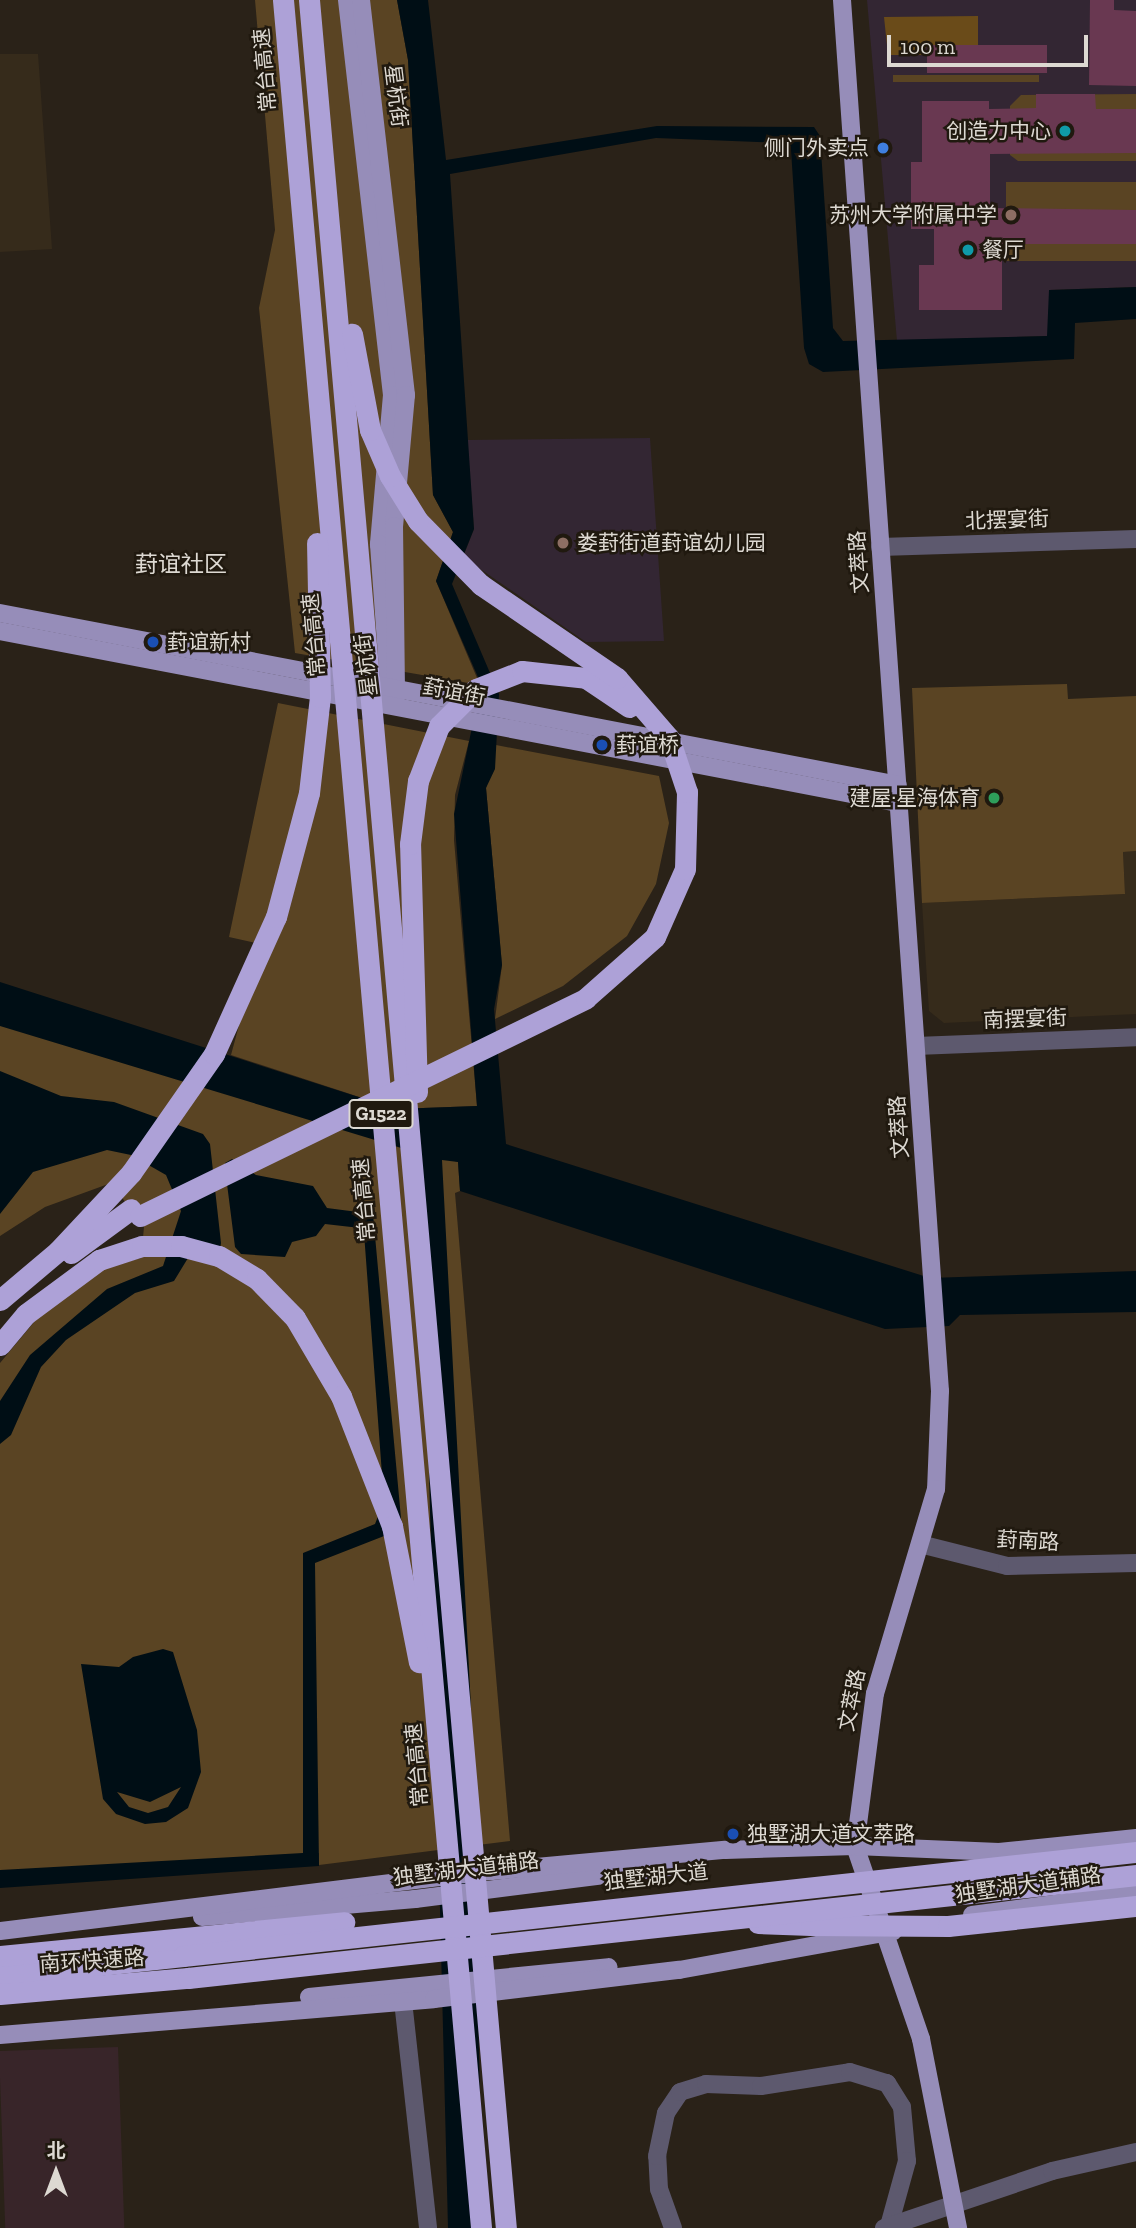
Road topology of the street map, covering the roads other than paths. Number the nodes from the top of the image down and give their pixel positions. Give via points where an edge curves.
1 (283, 0) edge
2 (309, 0) edge
3 (317, 0) edge
4 (347, 0) edge
5 (362, 0) edge
6 (842, 0) edge
7 (314, 345) junction
8 (1136, 538) edge
9 (880, 547) junction
10 (0, 613) edge
11 (0, 631) edge
12 (393, 693) junction
13 (898, 794) junction
14 (1136, 1037) edge
15 (916, 1046) junction
16 (135, 1213) junction
17 (423, 1293) junction
18 (2, 1298) edge
19 (26, 1314) junction
20 (0, 1345) edge
21 (920, 1544) junction
22 (1136, 1563) edge
23 (1136, 1838) edge
24 (855, 1846) junction
25 (789, 1847) junction
26 (1136, 1852) edge
27 (969, 1853) junction
28 (918, 1875) junction
29 (1136, 1875) edge
30 (1136, 1893) edge
31 (1136, 1906) edge
32 (147, 1917) junction
33 (706, 1921) junction
34 (0, 1931) edge
35 (887, 1932) junction
36 (0, 1956) edge
37 (183, 1956) joint
38 (0, 1976) edge
39 (107, 1986) junction
40 (434, 1991) junction
41 (0, 1994) edge
42 (403, 2001) junction
43 (0, 2008) edge
44 (142, 2019) junction
45 (0, 2035) edge
46 (472, 2142) junction
47 (1136, 2152) edge
48 (955, 2203) junction
49 (887, 2227) edge
50 (428, 2228) edge
51 (481, 2228) edge
52 (506, 2228) edge
53 (673, 2228) edge
54 (958, 2228) edge

1 - 7 highway, 常台高速 / G1522, bridge
2 - 17 highway, G1522, bridge
3 - 16 highway, bridge via 357,379 379,453 411,510 452,560 511,607 607,669 660,724 685,781 687,857 681,884 654,937 586,998
4 - 12 main road, 星杭街 via 392,395 379,544
5 - 12 main road, 星杭街 via 405,382 393,544
6 - 9 main road, 文萃路
7 - 18 highway, bridge via 320,686 299,839 276,917 238,1012 172,1120 110,1196
7 - 46 highway, 常台高速 / G1522, bridge
8 - 9 street, 北摆宴街
9 - 13 main road, 文萃路
10 - 12 main road, 葑谊街
11 - 12 main road, 葑谊街
12 - 13 main road, 葑谊街
13 - 15 main road, 文萃路
14 - 15 street, 南摆宴街
15 - 21 main road, 文萃路 via 936,1332 938,1471
16 - 17 highway, bridge via 275,1134 386,1083 410,1071 422,1065 435,1060 566,997 638,942 660,909 674,867 673,786 657,744 629,708 599,684 573,674 512,673 476,688 439,726 418,781 408,912 411,1007 415,1058 416,1071 417,1083 419,1121
16 - 18 highway
16 - 19 highway
17 - 52 highway, G1522, bridge
19 - 20 highway
19 - 46 highway, bridge via 99,1260 132,1248 167,1245 206,1251 257,1279 295,1318 323,1359 369,1458 398,1552 420,1667 450,1996
21 - 22 street, 葑南路 via 1007,1566
21 - 24 main road, 文萃路 via 875,1693
23 - 27 main road, 独墅湖大道辅路
24 - 25 main road, 独墅湖大道辅路
24 - 27 main road, 独墅湖大道辅路
24 - 35 main road, 文萃路
25 - 32 main road, 独墅湖大道辅路, bridge via 489,1871
25 - 32 main road, 独墅湖大道辅路, bridge via 415,1899 215,1917
26 - 28 highway, 独墅湖大道, bridge
27 - 35 main road via 918,1880
28 - 36 highway, bridge via 752,1879
28 - 37 highway, 独墅湖大道, bridge
29 - 33 highway, bridge
30 - 35 main road, 独墅湖大道辅路 via 1009,1907
31 - 33 highway, bridge via 948,1926
32 - 34 main road, 独墅湖大道辅路
33 - 39 highway, 南环快速路, bridge
35 - 40 main road, 独墅湖大道辅路, bridge via 762,1956
35 - 48 main road, 文萃路 via 935,2094
37 - 38 highway, 南环快速路
39 - 41 highway, 南环快速路
39 - 43 highway
40 - 42 main road, 独墅湖大道辅路
40 - 44 main road, 独墅湖大道辅路
42 - 44 main road, 独墅湖大道辅路
42 - 50 street
44 - 45 main road, 独墅湖大道辅路
46 - 51 highway, 常台高速 / G1522, bridge
47 - 48 street via 1052,2171
48 - 49 street
48 - 54 main road, 文萃路
49 - 53 street via 907,2161 902,2107 887,2082 850,2072 767,2085 706,2084 680,2092 666,2113 657,2156 659,2189

